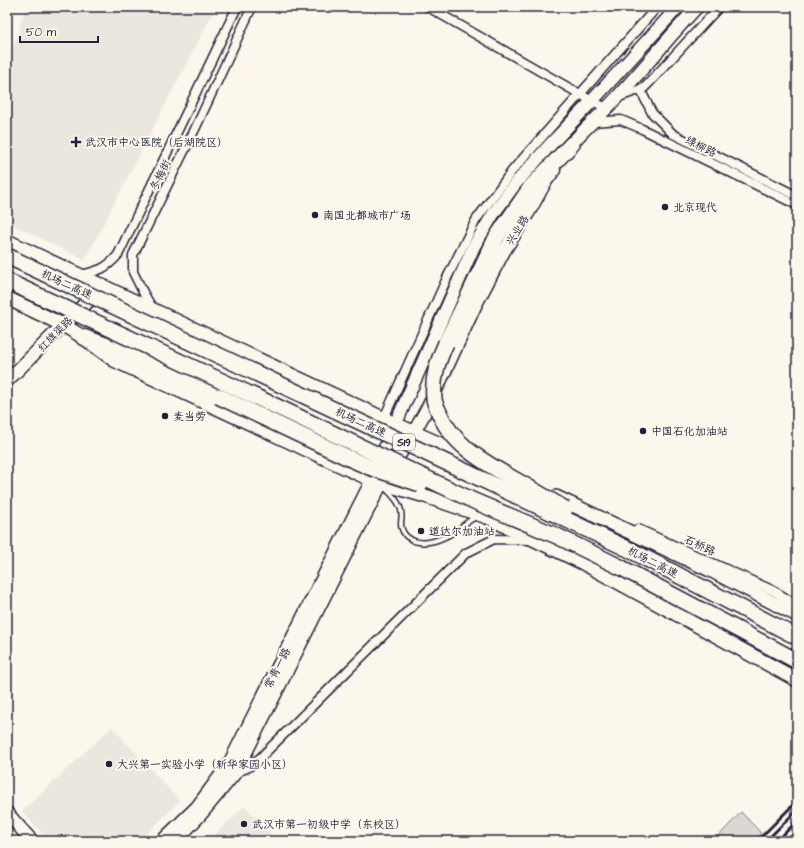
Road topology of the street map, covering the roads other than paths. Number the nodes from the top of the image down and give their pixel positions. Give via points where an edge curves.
1 (237, 7) edge
2 (252, 7) edge
3 (428, 7) edge
4 (657, 7) edge
5 (678, 7) edge
6 (697, 7) edge
7 (719, 7) edge
8 (640, 89) junction
9 (579, 94) junction
10 (618, 97) junction
11 (592, 102) junction
12 (607, 108) junction
13 (592, 122) junction
14 (572, 144) junction
15 (797, 196) edge
16 (797, 205) edge
17 (7, 241) edge
18 (7, 256) edge
19 (81, 275) junction
20 (7, 281) edge
21 (103, 286) junction
22 (7, 298) edge
23 (154, 309) junction
24 (63, 326) junction
25 (83, 336) junction
26 (7, 381) edge
27 (390, 421) junction
28 (414, 432) junction
29 (376, 482) junction
30 (474, 501) junction
31 (590, 514) junction
32 (487, 517) junction
33 (536, 540) junction
34 (630, 550) junction
35 (797, 605) edge
36 (797, 615) edge
37 (797, 637) edge
38 (797, 660) edge
39 (797, 680) edge
40 (236, 772) junction
41 (7, 813) edge
42 (32, 841) edge
43 (162, 841) edge
44 (176, 841) edge

1 - 19 street, 冬梅街 via 118,255 111,264 100,270
2 - 23 street, 冬梅街 via 133,255 133,272
3 - 9 street
4 - 9 street
5 - 11 main road
6 - 10 main road, 兴业路
7 - 8 street via 649,83
8 - 10 street
8 - 15 street, 绿柳路 via 652,113 673,134
9 - 11 street
9 - 27 street via 512,171 476,220 447,278
10 - 12 main road, 兴业路
11 - 12 street
11 - 27 main road via 525,173 494,213 474,246
12 - 13 main road, 兴业路
13 - 14 main road, 兴业路
13 - 16 street, 绿柳路 via 621,120 642,128
14 - 28 main road, 兴业路 via 546,181 504,251
14 - 34 highway, bridge via 531,187 496,238 437,362 433,382 434,400 450,432 463,447
17 - 19 main road
18 - 34 highway, 机场二高速 / S19, bridge
19 - 21 main road
20 - 30 highway, 机场二高速 / S19, bridge
21 - 23 main road
21 - 24 main road, 红旗渠路
22 - 24 main road
23 - 27 main road
24 - 25 main road
24 - 26 main road, 红旗渠路
25 - 29 main road via 114,360
25 - 30 highway, bridge via 118,349 369,467
27 - 28 main road
27 - 29 main road
28 - 29 main road, 兴业路
28 - 31 main road
29 - 32 main road
29 - 32 lane via 397,500 401,509 401,529 413,541 438,540 449,536 475,518
29 - 40 main road, 常青一路
29 - 43 main road, 常青一路 via 228,764 197,807
30 - 38 highway, 机场二高速 / S19, bridge via 557,536 620,567
31 - 35 street, 石桥路 via 606,515 664,540 774,591
31 - 36 main road via 712,571
32 - 33 main road
33 - 39 main road
33 - 40 street, 常青一路 via 494,539 466,554 258,759 247,768
34 - 37 highway, 机场二高速 / S19, bridge
40 - 44 main road, 常青一路
41 - 42 main road

